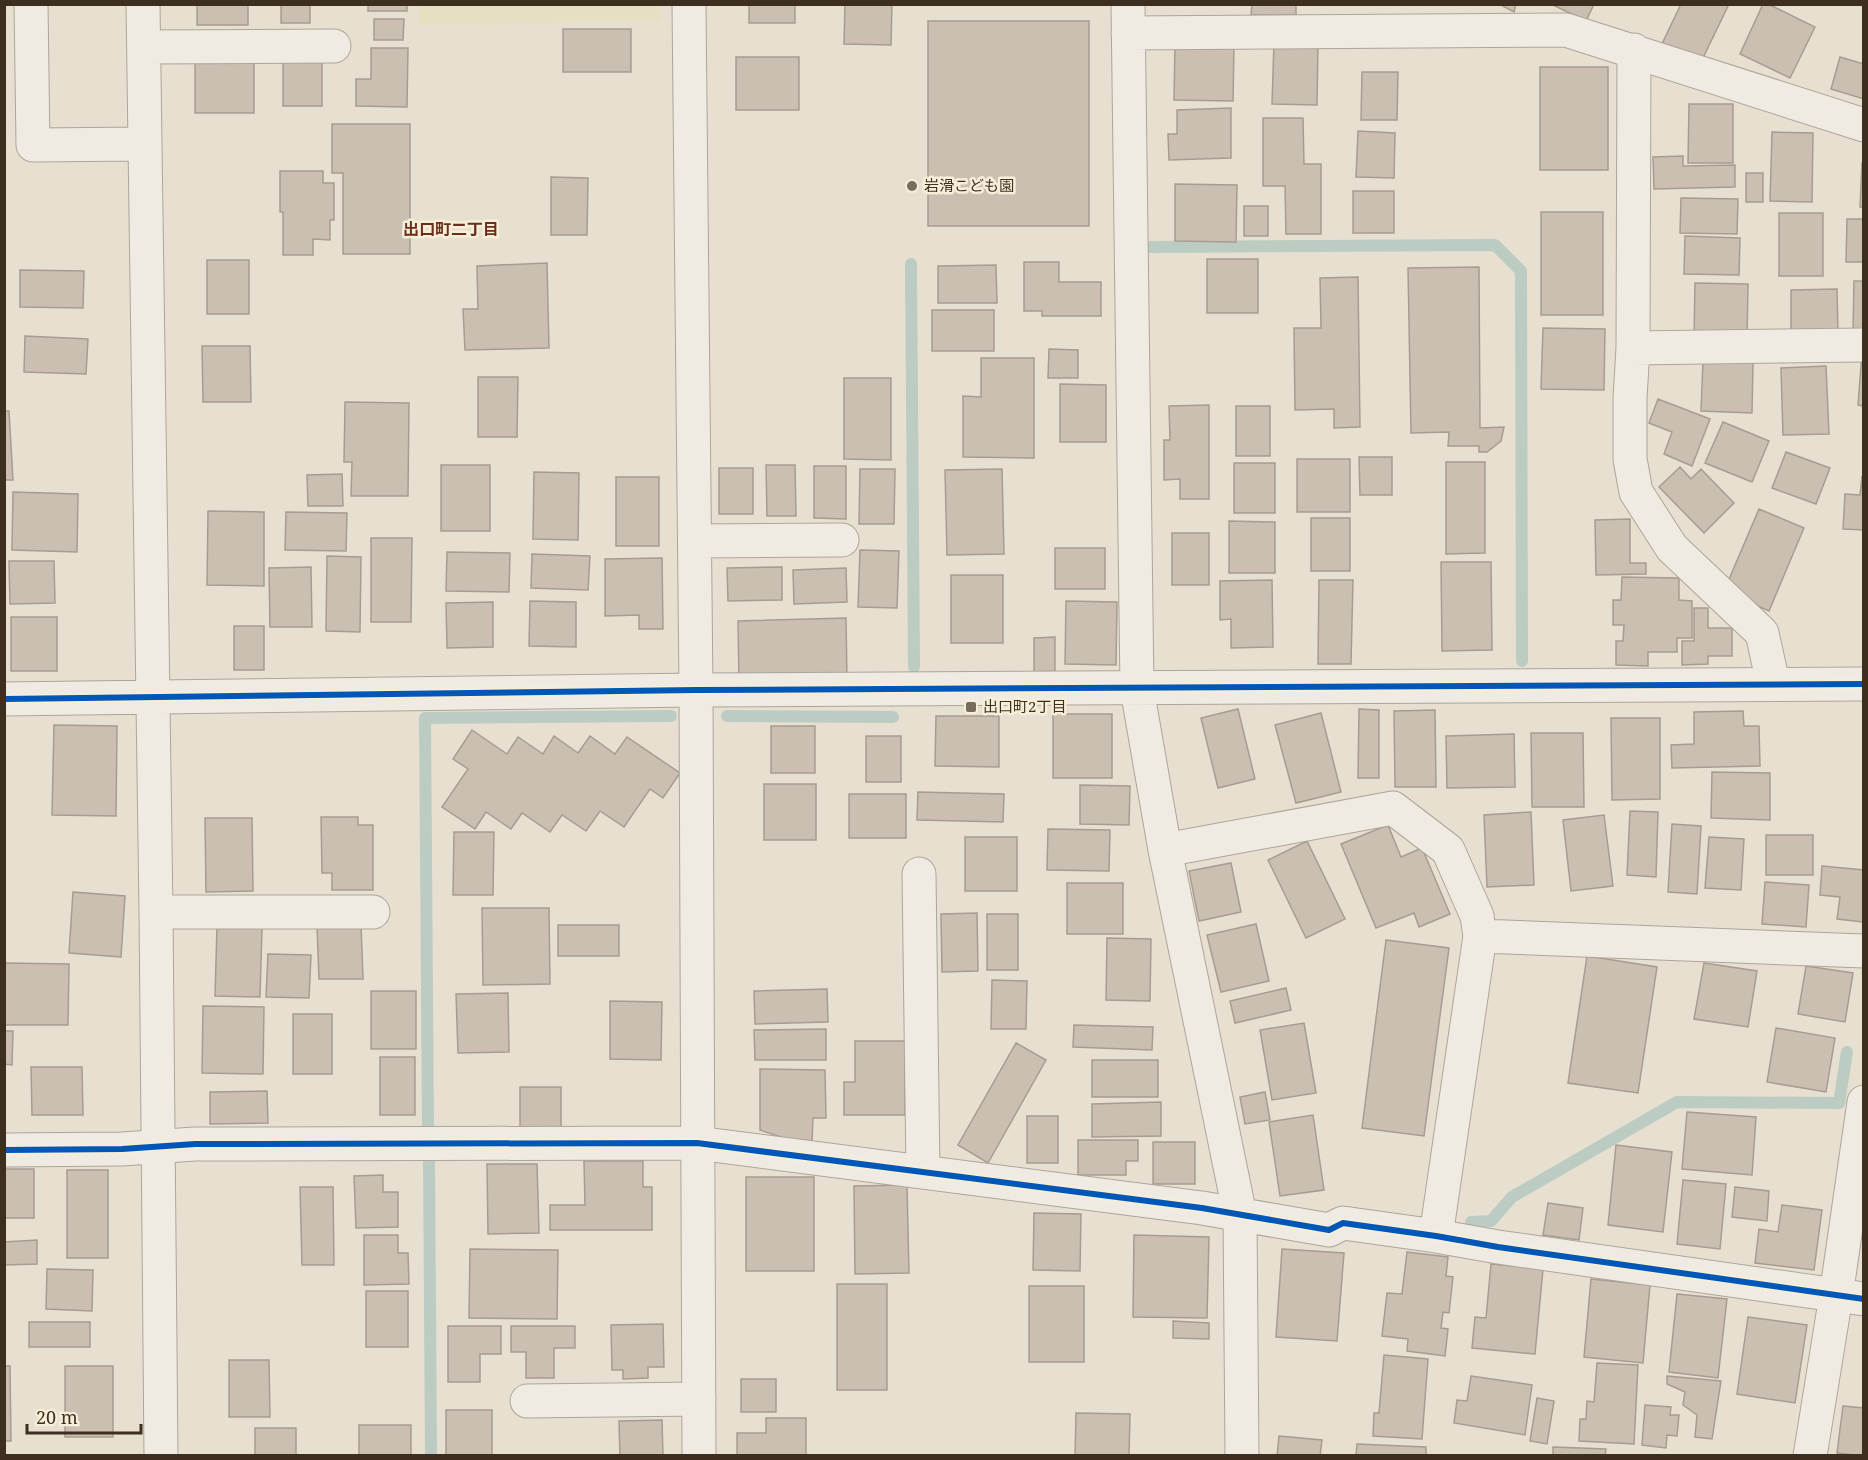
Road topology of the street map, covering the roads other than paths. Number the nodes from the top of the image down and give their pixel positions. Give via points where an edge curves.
1 (31, 4) edge
2 (143, 4) edge
3 (689, 4) edge
4 (1128, 19) edge
5 (334, 46) dead end
6 (144, 47) junction
7 (1634, 50) junction
8 (1863, 125) edge
9 (145, 144) junction
10 (1863, 345) edge
11 (1633, 348) junction
12 (842, 540) dead end
13 (695, 541) junction
14 (1773, 683) junction
15 (1863, 684) edge
16 (1137, 689) junction
17 (696, 690) junction
18 (153, 697) junction
19 (4, 699) edge
20 (1165, 850) junction
21 (919, 874) dead end
22 (156, 912) junction
23 (373, 912) dead end
24 (1480, 936) junction
25 (1863, 951) edge
26 (1863, 1102) edge
27 (697, 1143) junction
28 (158, 1147) junction
29 (4, 1150) edge
30 (923, 1172) junction
31 (1240, 1215) junction
32 (1436, 1236) junction
33 (1850, 1297) edge
34 (699, 1399) junction
35 (527, 1401) dead end
36 (161, 1455) edge
37 (699, 1455) edge
38 (1242, 1455) edge
39 (1809, 1455) edge

1 - 9 street via 33,145
2 - 6 street
3 - 13 street
4 - 7 street via 1566,30
4 - 16 street
5 - 6 street
6 - 9 street
7 - 8 street
7 - 11 street
9 - 18 street
10 - 11 street
11 - 14 street via 1630,459 1636,492 1672,548 1762,633
12 - 13 street
13 - 17 street
14 - 15 street
14 - 16 street
16 - 17 street
16 - 20 street
17 - 18 street
17 - 27 street
18 - 19 street
18 - 22 street
20 - 24 street via 1393,808 1448,850 1477,916
20 - 31 street
21 - 30 street
22 - 23 street
22 - 28 street
24 - 25 street
24 - 32 street
26 - 33 street
27 - 28 street
27 - 30 street
27 - 34 street
28 - 29 street
28 - 36 street
30 - 31 street
31 - 32 street via 1329,1230 1343,1223
31 - 38 street
32 - 33 street
33 - 39 street
34 - 35 street
34 - 37 street

